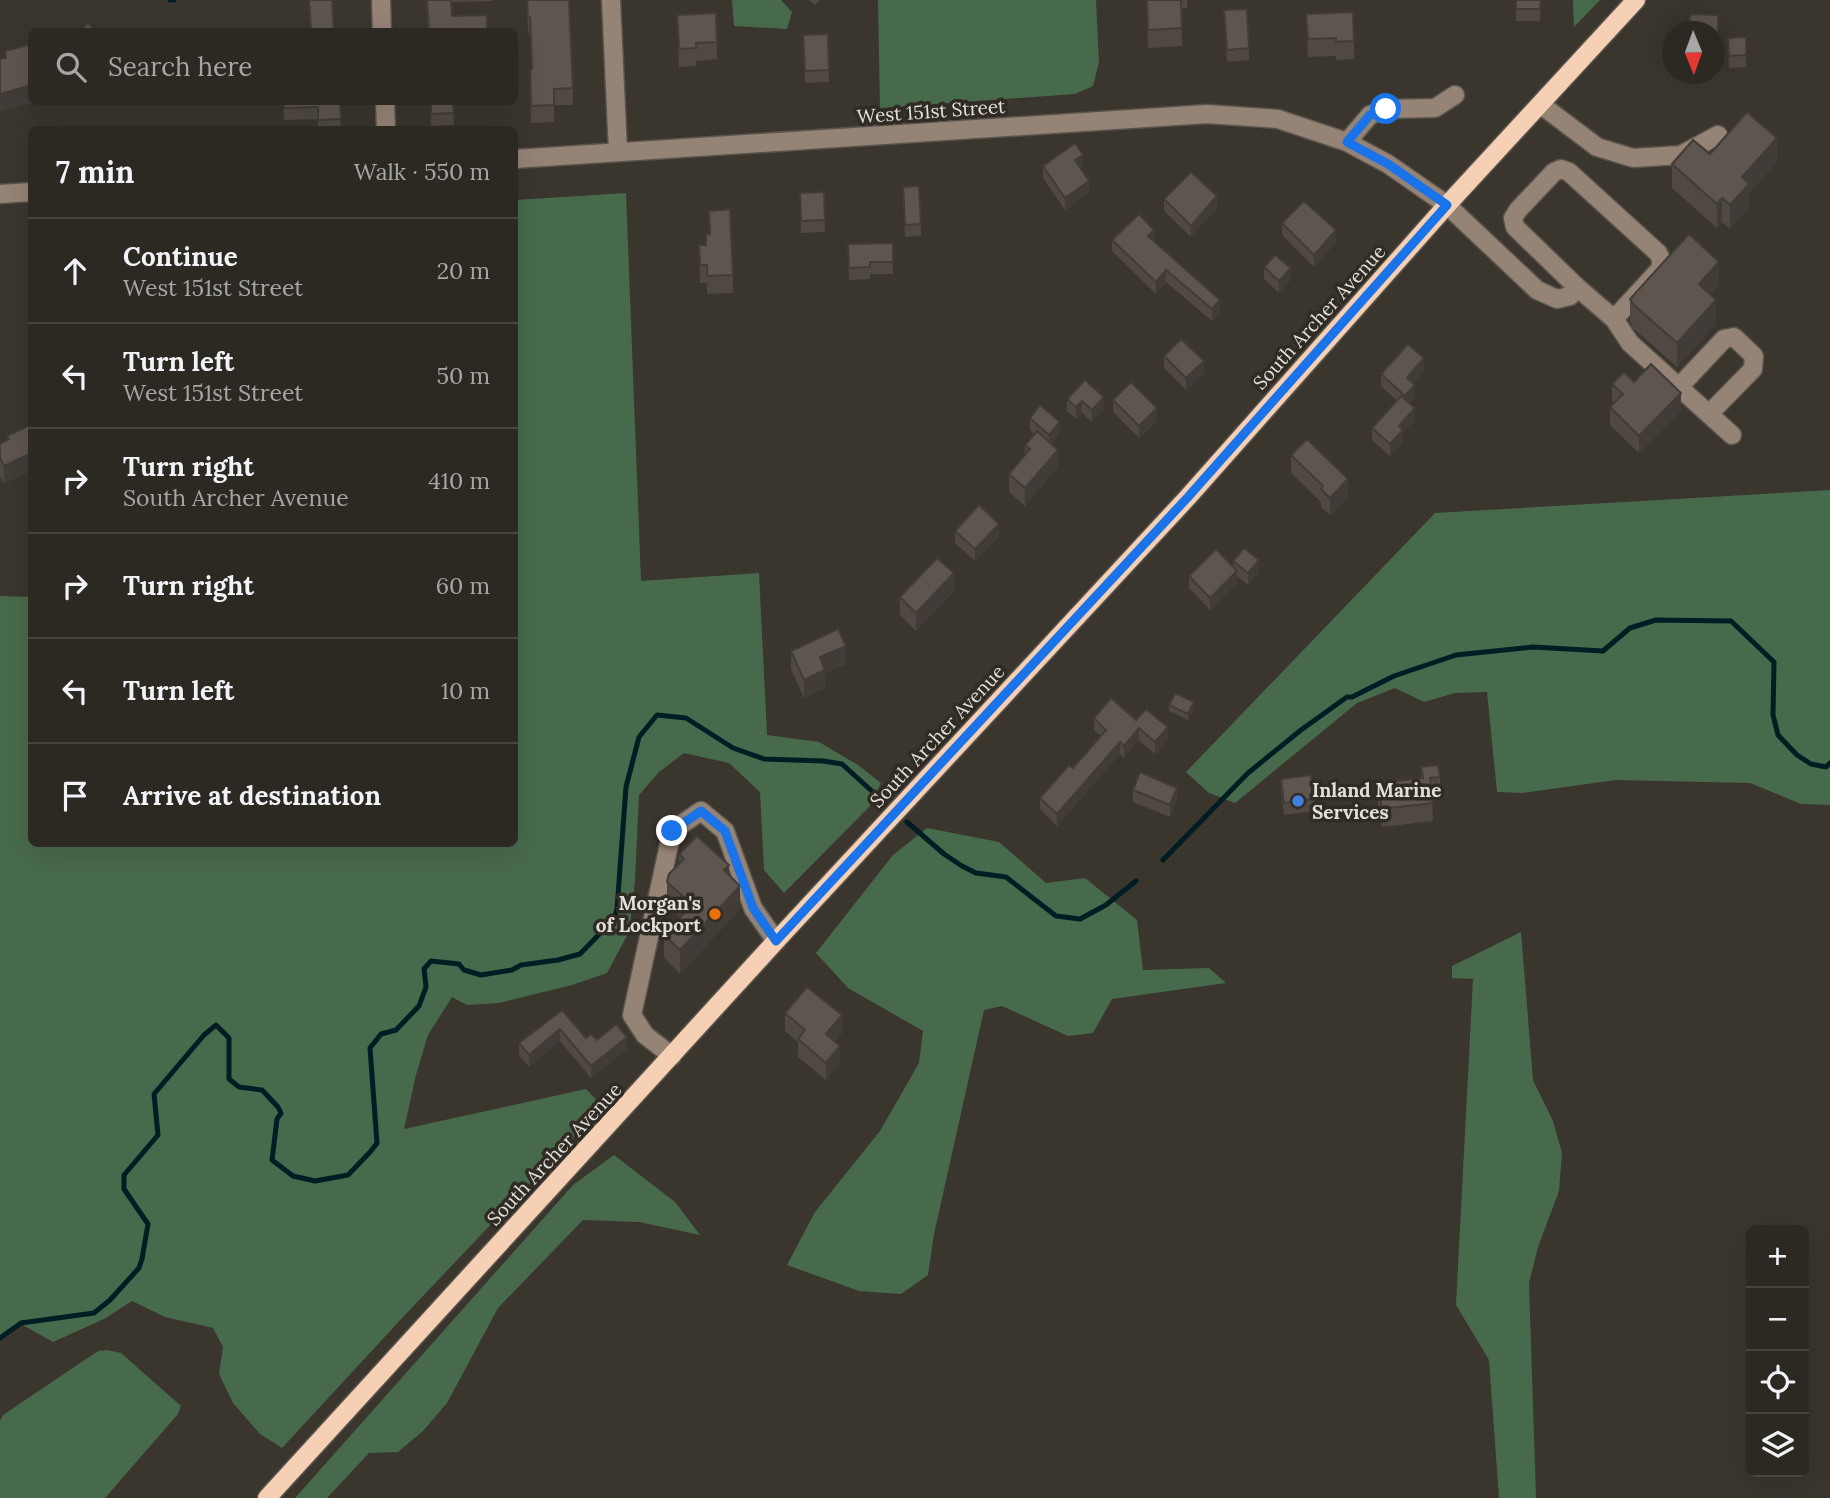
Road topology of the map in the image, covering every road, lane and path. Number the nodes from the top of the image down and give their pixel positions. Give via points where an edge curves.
1 (380, 0) edge
2 (611, 0) edge
3 (1636, 0) edge
4 (382, 28) edge
5 (1455, 95) dead end
6 (1541, 104) junction
7 (384, 105) edge
8 (386, 126) edge
9 (1718, 135) dead end
10 (1347, 142) junction
11 (618, 152) junction
12 (518, 159) edge
13 (28, 192) edge
14 (0, 194) edge
15 (1447, 205) junction
16 (1578, 288) junction
17 (1614, 319) junction
18 (1679, 387) junction
19 (1709, 414) junction
20 (1732, 435) dead end
21 (776, 941) junction
22 (672, 1056) junction
23 (267, 1498) edge

1 - 4 street
2 - 11 street
3 - 6 main road, South Archer Avenue
5 - 10 street via 1435,108 1386,109 1370,115
6 - 9 street via 1597,147 1633,158 1681,155
6 - 15 main road, South Archer Avenue
7 - 8 street
10 - 11 street, West 151st Street via 1278,119 1207,114
10 - 15 street, West 151st Street
11 - 12 street, West 151st Street
13 - 14 street
15 - 16 street, West 151st Street via 1537,290 1557,299
15 - 21 main road, South Archer Avenue via 1188,497
16 - 17 street
16 - 17 street via 1515,227 1513,218 1561,169 1661,258 1661,268
17 - 18 street via 1630,344
18 - 19 street
18 - 19 street via 1724,340 1734,337 1754,356 1753,369
19 - 20 street
21 - 22 main road, South Archer Avenue
21 - 22 street via 753,908 725,831 701,811 672,831 632,1015 645,1035
22 - 23 main road, South Archer Avenue

